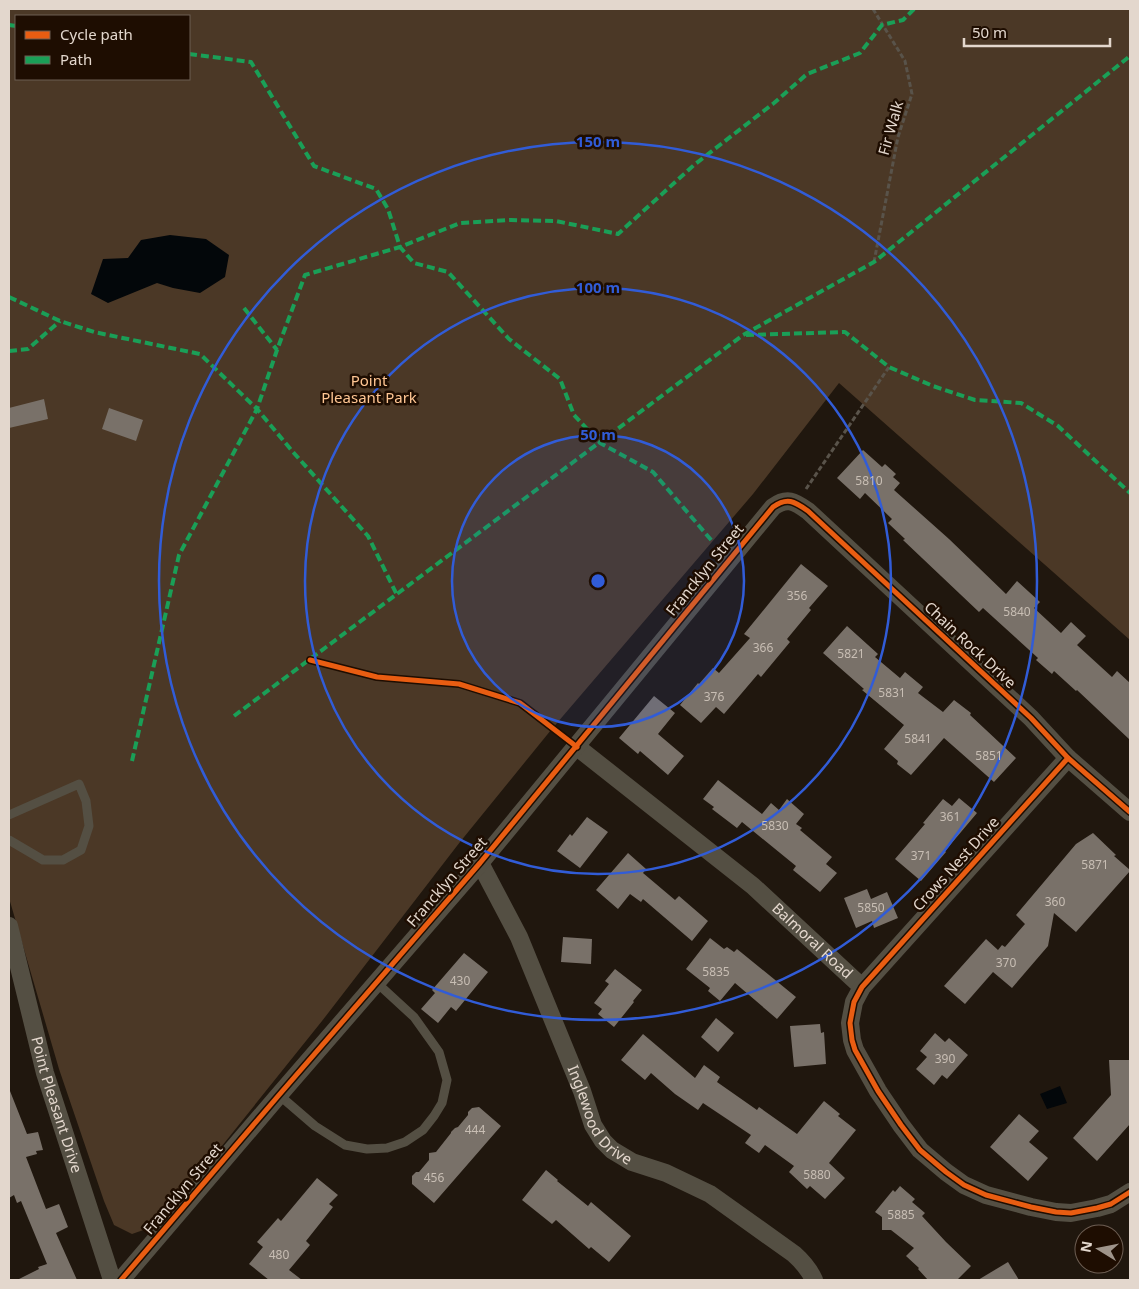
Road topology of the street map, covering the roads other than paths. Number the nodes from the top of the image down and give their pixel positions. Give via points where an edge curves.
1 (792, 502) joint
2 (577, 747) junction
3 (1068, 758) junction
4 (1130, 812) edge
5 (9, 815) edge
6 (9, 840) edge
7 (480, 863) junction
8 (9, 926) edge
9 (377, 983) junction
10 (862, 987) junction
11 (279, 1095) junction
12 (1130, 1192) edge
13 (112, 1280) edge
14 (121, 1280) edge
15 (814, 1280) edge

1 - 2 street, Francklyn Street via 780,502 773,507
1 - 3 street, Chain Rock Drive via 808,511 1031,718
2 - 7 street, Francklyn Street
2 - 10 street, Balmoral Road via 753,886
3 - 4 street, Chain Rock Drive
3 - 10 street, Crows Nest Drive
5 - 6 lane via 79,784 86,801 89,826 81,850 63,860 43,860
7 - 9 street, Francklyn Street
7 - 15 street, Inglewood Drive via 520,937 593,1125 603,1141 632,1162 710,1194 799,1258
8 - 13 street, Point Pleasant Drive via 45,1072
9 - 11 street, Francklyn Street
9 - 11 lane via 414,1017 439,1052 447,1080 442,1103 423,1130 405,1142 387,1148 344,1145 315,1126
10 - 12 street, Balmoral Road via 854,1002 850,1023 856,1050 901,1125 920,1150 946,1172 986,1195 1056,1212 1097,1208 1111,1204
11 - 14 street, Francklyn Street

